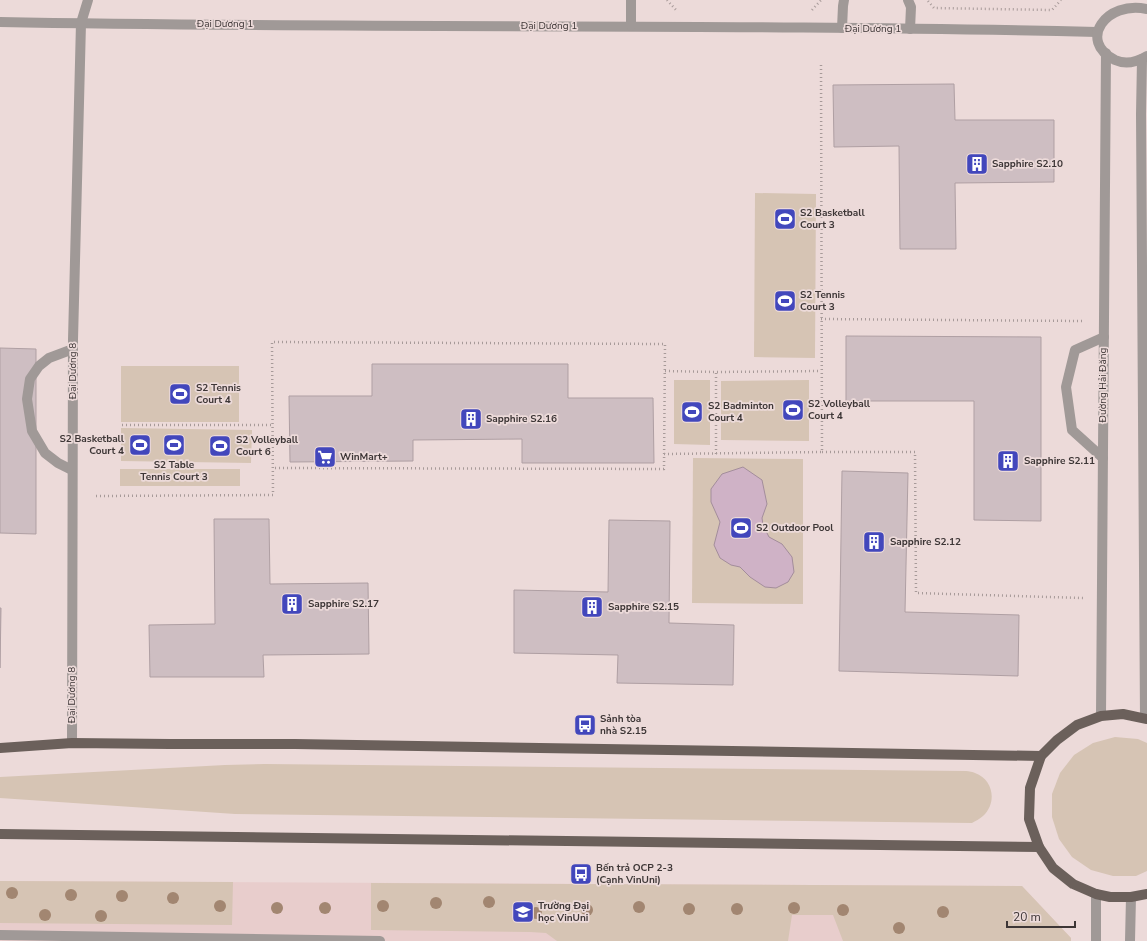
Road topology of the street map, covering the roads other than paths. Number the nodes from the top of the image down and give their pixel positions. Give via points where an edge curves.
1 (88, 0) edge
2 (631, 0) edge
3 (844, 0) edge
4 (908, 0) edge
5 (1143, 5) edge
6 (0, 22) edge
7 (80, 23) junction
8 (631, 26) junction
9 (842, 28) junction
10 (910, 29) junction
11 (1097, 32) junction
12 (1106, 53) junction
13 (1145, 57) edge
14 (1104, 337) junction
15 (73, 349) junction
16 (1103, 458) junction
17 (1145, 469) edge
18 (72, 470) junction
19 (1146, 611) edge
20 (1100, 716) junction
21 (1146, 718) edge
22 (72, 743) junction
23 (0, 748) edge
24 (1041, 756) junction
25 (0, 834) edge
26 (1039, 847) junction
27 (1096, 894) junction
28 (1147, 894) edge
29 (1131, 897) junction
30 (0, 936) edge
31 (380, 941) edge
32 (1096, 941) edge
33 (1130, 941) edge

1 - 7 street, Đại Dương 8
2 - 8 street
3 - 9 street
4 - 10 street via 911,7
5 - 11 street via 1120,2 1107,8 1098,22
6 - 7 street, Đại Dương 1
7 - 8 street, Đại Dương 1
7 - 15 street, Đại Dương 8
8 - 9 street, Đại Dương 1
9 - 10 street, Đại Dương 1
10 - 11 street, Đại Dương 1
11 - 12 street via 1099,42
12 - 13 street via 1120,62 1130,63
12 - 14 street, Đường Hải Đăng
13 - 17 street via 1141,122
14 - 16 street, Đường Hải Đăng
14 - 16 street via 1075,350 1066,387 1072,430
15 - 18 street, Đại Dương 8
15 - 18 street via 49,358 38,366 30,379 27,399 32,431 45,452
16 - 20 street, Đường Hải Đăng
17 - 19 street
18 - 22 street, Đại Dương 8
19 - 21 street
20 - 21 main road via 1123,714
20 - 24 main road via 1077,725 1056,740
22 - 23 main road
22 - 24 main road
24 - 26 main road via 1030,788 1030,819
25 - 26 main road
26 - 27 main road via 1053,868 1073,884
27 - 29 main road
27 - 32 street
28 - 29 main road
29 - 33 street
30 - 31 street

